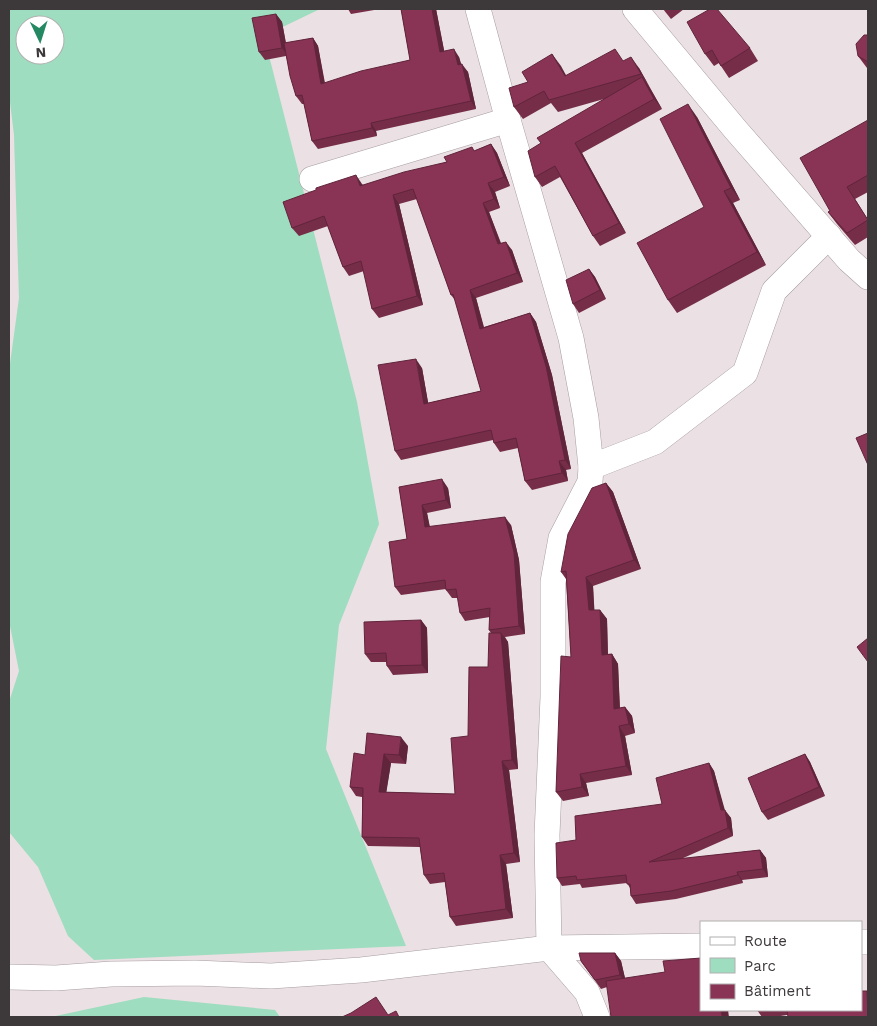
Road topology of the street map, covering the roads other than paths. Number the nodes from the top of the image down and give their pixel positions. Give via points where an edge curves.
1 (478, 9) edge
2 (635, 9) edge
3 (508, 120) junction
4 (312, 179) dead end
5 (828, 236) junction
6 (868, 277) edge
7 (591, 467) junction
8 (700, 946) edge
9 (549, 948) junction
10 (9, 976) edge
11 (597, 1017) edge

1 - 3 street
2 - 5 street
3 - 4 street
3 - 7 street via 571,338 586,418
5 - 6 street
5 - 7 street via 774,290 746,373 656,442
7 - 9 street via 590,482 561,538 553,582 553,697 547,836
8 - 9 street
9 - 10 street via 361,970 271,976 195,973 56,978
9 - 11 street via 586,992

